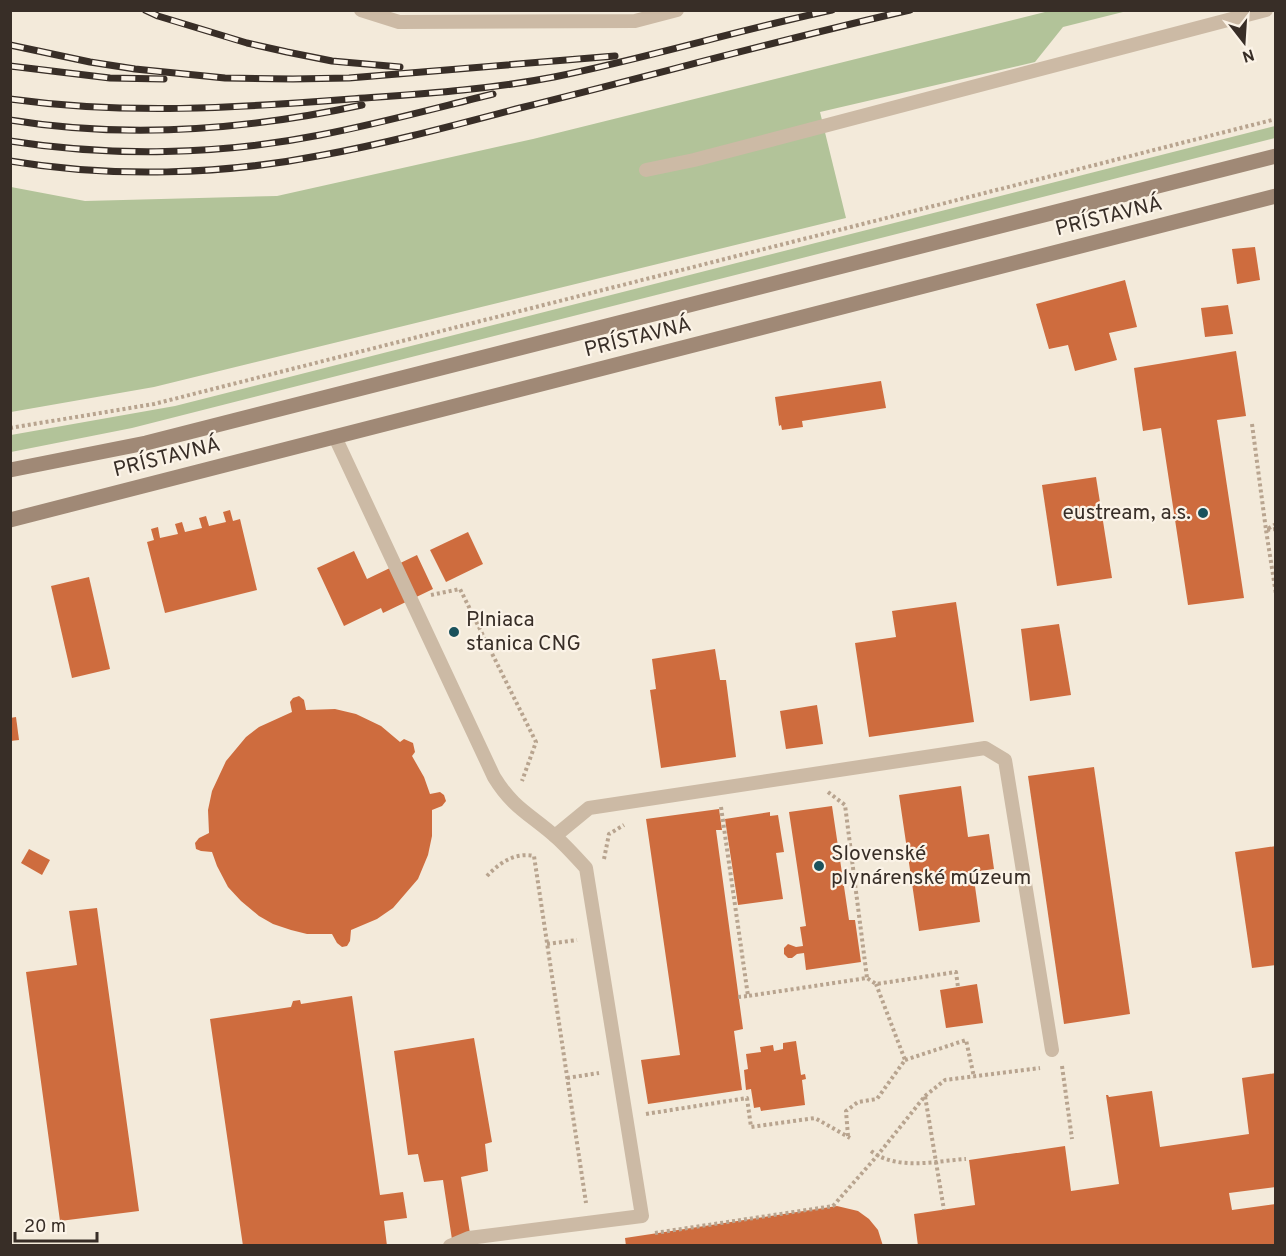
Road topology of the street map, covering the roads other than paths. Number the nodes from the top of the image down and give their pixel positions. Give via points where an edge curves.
1 (361, 10) edge
2 (677, 10) edge
3 (1266, 10) edge
4 (1275, 156) edge
5 (646, 170) dead end
6 (1275, 196) edge
7 (335, 437) junction
8 (10, 470) edge
9 (10, 520) edge
10 (555, 836) junction
11 (1052, 1050) dead end
12 (450, 1245) edge

1 - 2 lane via 399,22 635,21
3 - 5 lane
4 - 8 main road, PRÍSTAVNÁ via 146,443
6 - 7 main road, PRÍSTAVNÁ
7 - 9 main road, PRÍSTAVNÁ
7 - 10 lane via 504,794
10 - 11 lane via 589,808 985,748 1005,760
10 - 12 lane via 586,868 642,1216 469,1238

